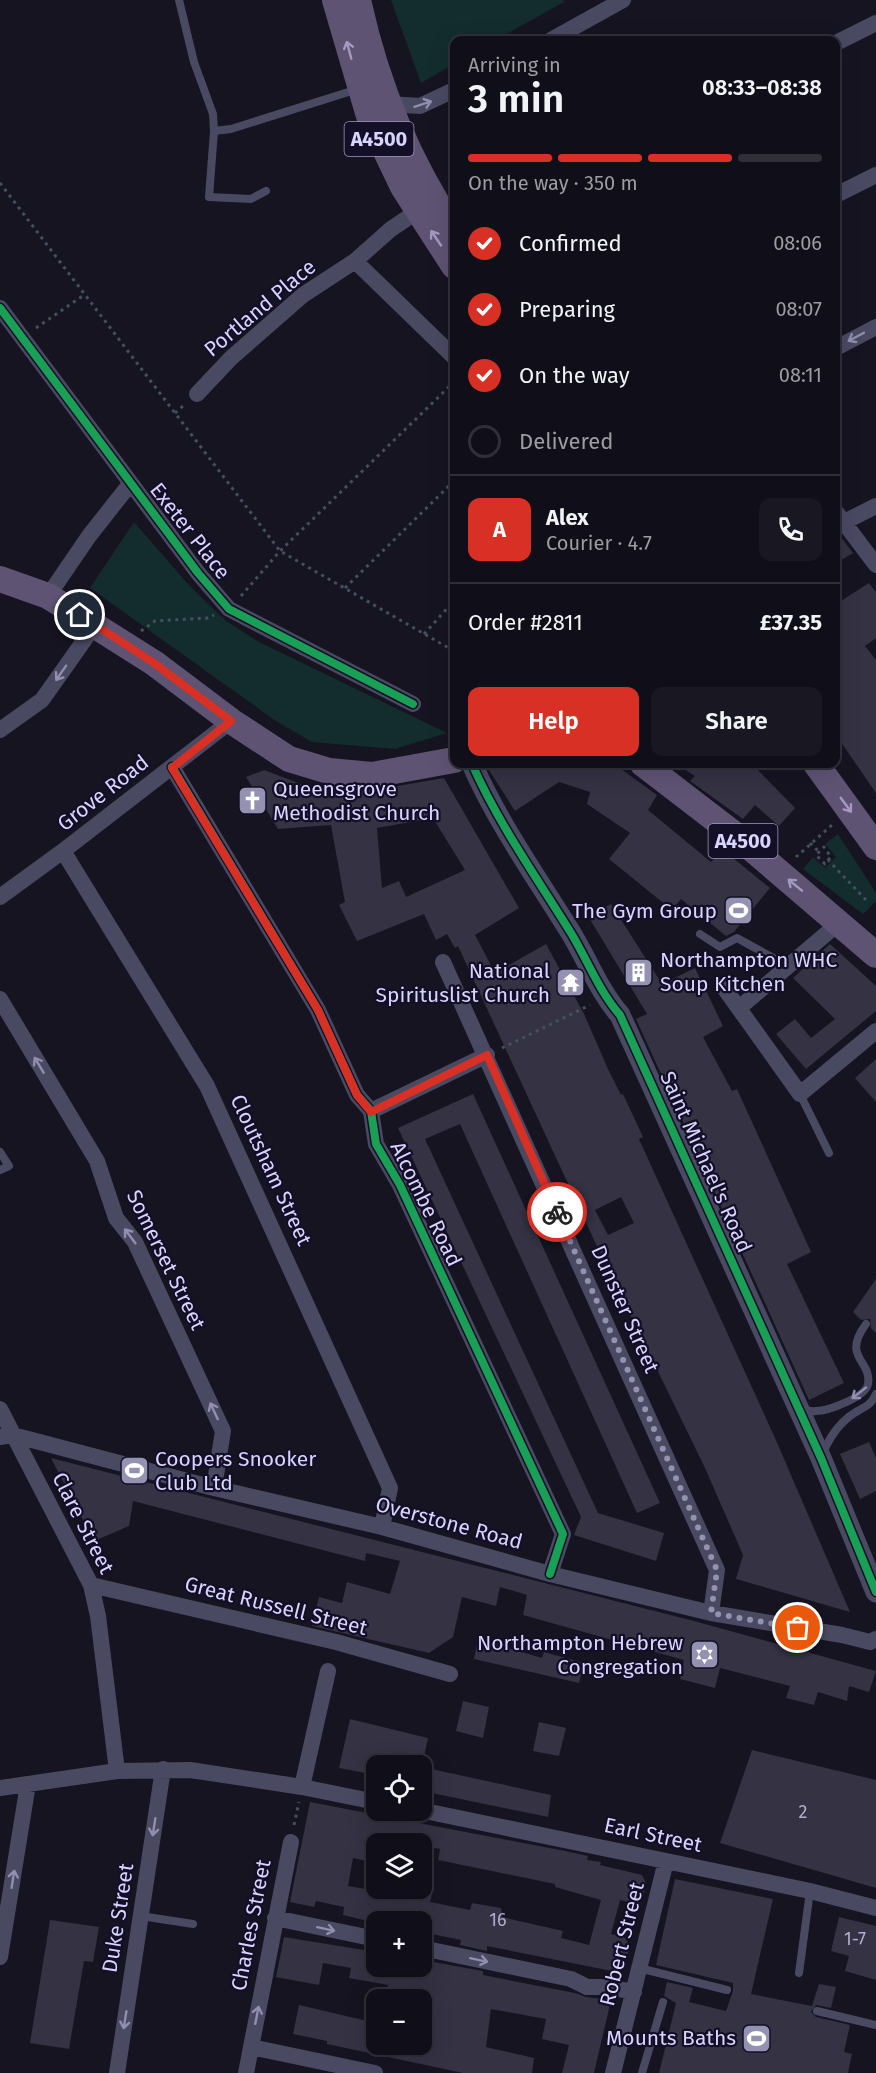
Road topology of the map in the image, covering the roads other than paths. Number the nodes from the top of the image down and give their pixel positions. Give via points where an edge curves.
1 (179, 0) edge
2 (623, 0) edge
3 (343, 3) edge
4 (876, 23) edge
5 (558, 36) edge
6 (840, 41) edge
7 (376, 91) junction
8 (450, 92) edge
9 (214, 130) junction
10 (876, 175) edge
11 (266, 191) dead end
12 (840, 193) edge
13 (426, 206) junction
14 (450, 227) edge
15 (450, 257) edge
16 (355, 261) junction
17 (0, 308) edge
18 (876, 327) edge
19 (840, 346) edge
20 (450, 353) edge
21 (197, 394) dead end
22 (130, 484) junction
23 (876, 506) edge
24 (840, 519) edge
25 (840, 522) edge
26 (876, 565) edge
27 (0, 579) edge
28 (48, 596) junction
29 (95, 625) junction
30 (413, 704) dead end
31 (231, 721) junction
32 (0, 730) edge
33 (450, 761) edge
34 (172, 768) junction
35 (474, 768) edge
36 (648, 768) edge
37 (819, 768) edge
38 (876, 847) edge
39 (63, 851) junction
40 (0, 897) edge
41 (840, 922) junction
42 (700, 934) dead end
43 (876, 955) edge
44 (443, 962) dead end
45 (788, 966) junction
46 (725, 989) dead end
47 (0, 999) edge
48 (739, 1008) junction
49 (876, 1031) edge
50 (487, 1055) junction
51 (800, 1094) junction
52 (371, 1112) junction
53 (0, 1152) edge
54 (829, 1153) dead end
55 (0, 1170) edge
56 (866, 1324) dead end
57 (876, 1394) edge
58 (798, 1408) junction
59 (0, 1409) edge
60 (6, 1436) edge
61 (821, 1458) junction
62 (214, 1488) junction
63 (382, 1527) junction
64 (550, 1574) junction
65 (91, 1585) junction
66 (876, 1592) edge
67 (711, 1613) junction
68 (876, 1639) edge
69 (328, 1671) dead end
70 (450, 1674) dead end
71 (163, 1769) junction
72 (117, 1771) junction
73 (28, 1784) junction
74 (302, 1787) junction
75 (0, 1788) edge
76 (366, 1800) edge
77 (432, 1812) edge
78 (291, 1842) road end
79 (666, 1861) junction
80 (810, 1891) junction
81 (876, 1908) edge
82 (141, 1916) junction
83 (275, 1918) junction
84 (193, 1924) dead end
85 (366, 1937) edge
86 (432, 1950) edge
87 (0, 1958) edge
88 (639, 1968) junction
89 (799, 1973) dead end
90 (727, 1990) dead end
91 (634, 1992) junction
92 (663, 2002) dead end
93 (817, 2011) dead end
94 (876, 2025) edge
95 (251, 2047) junction
96 (117, 2073) edge
97 (246, 2073) edge
98 (375, 2073) edge
99 (613, 2073) edge
100 (642, 2073) edge

1 - 9 lane via 194,62 213,114
2 - 5 street
3 - 7 main road, A4500
4 - 6 street
7 -> 8 street via 420,106
7 - 9 lane via 231,129
7 - 13 main road, A4500 via 384,150
9 - 11 lane via 209,197 251,199
10 - 12 street
13 - 14 main road, A4500
15 -> 13 main road, A4500
13 - 16 street, Portland Place
16 - 20 street
16 - 21 street, Portland Place via 303,296 231,358
17 - 22 street, Exeter Place
18 -> 19 street
22 - 28 street, Exeter Place
22 - 30 street, Exeter Place via 229,609
23 - 24 street
25 - 26 street
27 - 28 main road
28 - 29 main road
29 - 31 main road
29 -> 32 street via 42,700
31 - 33 main road via 289,759 328,771 372,775
31 - 34 street, Grove Road
34 - 39 street, Grove Road
34 - 52 street, Alcombe Road via 318,1010 357,1095
35 - 58 street, Saint Michael's Road via 485,794 581,950 605,998 620,1015
41 -> 36 main road, A4500
37 -> 38 main road
39 - 40 street, Grove Road
39 - 63 street, Cloutsham Street via 207,1086 237,1146 390,1488
41 - 43 main road, A4500
41 - 45 street
42 - 45 lane via 720,947 737,938
44 - 50 street, Dunster Street
45 - 48 street
46 - 48 street
62 -> 47 street, Somerset Street via 223,1431 135,1242 116,1218 97,1161
48 - 51 street
49 - 51 street
50 - 52 street
50 - 67 street, Dunster Street via 717,1570
51 - 54 lane
52 - 64 street, Alcombe Road via 376,1144 400,1185 563,1534
53 - 55 lane via 9,1166
56 -> 58 lane via 855,1344 867,1377 868,1386 862,1394 817,1411
57 - 61 lane via 867,1407 852,1414 829,1437
58 - 61 street, Saint Michael's Road
59 - 60 street, Clare Street
60 - 62 street, Overstone Road
60 - 65 street, Clare Street
61 - 66 street, Saint Michael's Road
62 - 63 street, Overstone Road
63 - 64 street, Overstone Road
64 - 67 street, Overstone Road
65 - 70 street, Great Russell Street via 336,1642
65 - 72 street, Clare Street
67 - 68 street, Overstone Road via 870,1642
69 - 74 street
71 - 72 street
71 - 74 street
71 -> 82 street, Duke Street
72 - 73 street
73 - 75 street
87 -> 73 street
74 - 76 street
77 - 79 street, Earl Street
78 - 83 street, Charles Street
79 - 80 street, Earl Street
79 - 88 street, Robert Street
80 - 81 street, Earl Street
80 - 89 lane
82 - 84 lane
82 -> 96 street, Duke Street
83 -> 85 street
95 -> 83 street, Charles Street
86 -> 91 street via 571,1979 587,1987
88 - 90 lane
88 - 91 street, Robert Street
91 - 99 street, Robert Street
92 - 100 lane
93 - 94 lane
95 - 97 street, Charles Street
95 - 98 street

